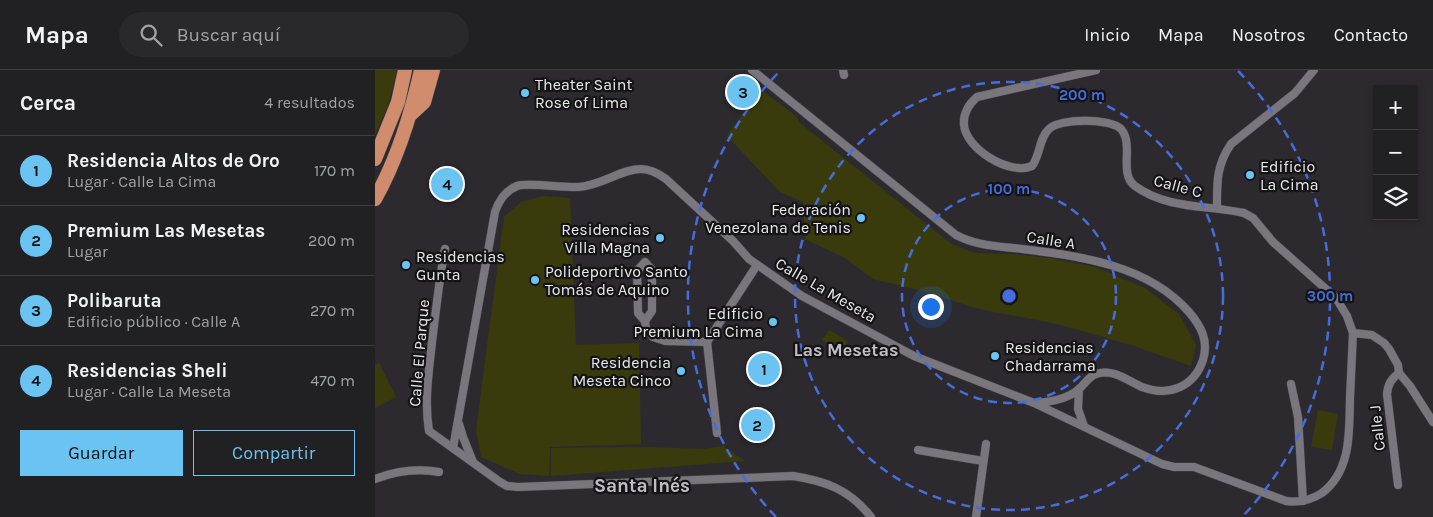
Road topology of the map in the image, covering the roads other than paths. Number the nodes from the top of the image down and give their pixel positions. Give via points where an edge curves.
1 (405, 70) edge
2 (421, 70) edge
3 (433, 70) edge
4 (752, 70) edge
5 (1096, 70) edge
6 (1314, 70) edge
7 (410, 115) junction
8 (375, 159) edge
9 (375, 199) edge
10 (1217, 208) junction
11 (445, 249) dead end
12 (757, 265) junction
13 (645, 321) junction
14 (1353, 333) junction
15 (707, 342) junction
16 (1399, 372) junction
17 (1291, 384) dead end
18 (1079, 389) junction
19 (1035, 403) junction
20 (458, 419) junction
21 (1433, 422) edge
22 (1084, 426) junction
23 (717, 433) dead end
24 (986, 444) dead end
25 (453, 448) junction
26 (918, 450) dead end
27 (473, 462) junction
28 (983, 462) junction
29 (439, 472) dead end
30 (375, 479) edge
31 (1399, 485) dead end
32 (1303, 501) junction
33 (871, 517) edge
34 (976, 517) edge

1 - 8 highway via 398,102
2 - 7 highway
3 - 7 highway via 425,102
4 - 18 street, Calle A via 955,235 974,243 1063,255 1119,268 1169,293 1200,325 1205,341 1203,358 1198,374 1183,386 1173,390 1152,390 1119,375 1104,373 1090,378
5 - 10 street, Calle C via 977,97 967,108 965,129 982,152 1005,166 1019,169 1035,162 1046,131 1051,126 1071,121 1114,124 1121,128 1125,137 1127,175 1136,187 1173,202 1197,208
6 - 10 street via 1295,94 1231,144 1219,165
7 - 9 highway via 399,151
10 - 14 street via 1253,218 1273,242 1337,298
11 - 25 street, Calle El Parque via 427,401 429,431
12 - 15 street
12 - 19 street, Calle La Meseta via 802,296 914,356
12 - 20 street, Calle La Meseta via 675,186 655,172 642,169 579,187 516,186 501,198 495,212
13 - 13 street via 652,311 653,270 645,262 637,270 636,280 638,313
13 - 15 street via 646,329 653,337 665,341
14 - 16 street via 1372,335 1384,343
14 - 32 street via 1347,454 1341,472 1331,485 1319,495
15 - 23 street
16 - 21 street
16 - 31 street, Calle J via 1387,386
17 - 32 street via 1298,417
18 - 19 street, Calle A via 1058,399
18 - 22 street via 1078,409
19 - 22 street
20 - 25 street, Calle La Meseta
20 - 27 street
22 - 32 street via 1162,464 1194,467 1286,501
24 - 28 street
25 - 27 street
26 - 28 street
27 - 33 street via 507,486 518,487 793,476 852,496
28 - 34 street
29 - 30 street via 413,470

